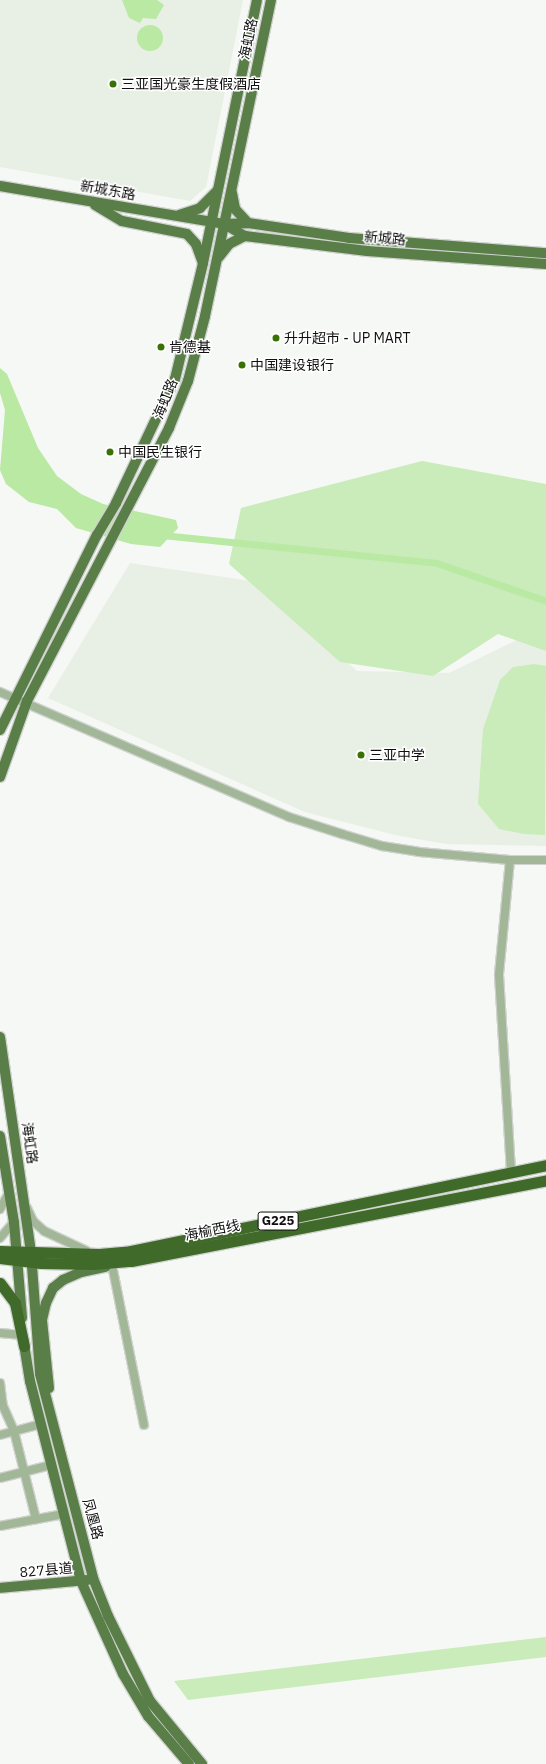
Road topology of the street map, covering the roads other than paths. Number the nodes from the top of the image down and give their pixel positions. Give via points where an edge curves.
1 (257, 0) edge
2 (271, 0) edge
3 (0, 186) edge
4 (232, 186) junction
5 (217, 191) junction
6 (89, 202) junction
7 (173, 216) junction
8 (212, 222) junction
9 (248, 223) junction
10 (224, 224) junction
11 (245, 236) junction
12 (546, 253) edge
13 (216, 262) junction
14 (203, 263) junction
15 (546, 264) edge
16 (0, 692) edge
17 (15, 698) junction
18 (27, 701) junction
19 (0, 730) edge
20 (0, 777) edge
21 (510, 860) junction
22 (546, 860) edge
23 (0, 1036) edge
24 (0, 1136) edge
25 (546, 1165) edge
26 (511, 1172) junction
27 (546, 1180) edge
28 (9, 1193) junction
29 (24, 1203) junction
30 (0, 1209) edge
31 (14, 1222) junction
32 (0, 1238) edge
33 (99, 1254) junction
34 (8, 1255) edge
35 (31, 1258) junction
36 (131, 1261) junction
37 (112, 1265) junction
38 (0, 1282) edge
39 (0, 1333) edge
40 (22, 1335) junction
41 (24, 1346) junction
42 (0, 1383) edge
43 (41, 1424) junction
44 (144, 1425) dead end
45 (53, 1430) junction
46 (14, 1431) junction
47 (0, 1435) edge
48 (51, 1465) junction
49 (25, 1472) junction
50 (0, 1478) edge
51 (64, 1514) junction
52 (36, 1519) junction
53 (0, 1526) edge
54 (93, 1578) junction
55 (81, 1581) junction
56 (0, 1588) edge
57 (189, 1764) edge
58 (202, 1764) edge

1 - 5 main road, 海虹路
2 - 4 main road, 海虹路
3 - 6 main road, 新城东路
4 - 9 main road via 235,209
4 - 10 main road, 海虹路
5 - 7 main road via 200,208
5 - 8 main road, 海虹路
6 - 7 main road, 新城东路
6 - 14 main road via 122,220 187,234 196,244
7 - 8 main road, 新城东路
8 - 10 main road, 新城路
8 - 14 main road, 海虹路
9 - 10 main road, 新城路
9 - 12 main road, 新城路 via 350,238
10 - 11 main road, 新城路
10 - 13 main road, 海虹路
11 - 13 main road via 229,244
11 - 15 main road, 新城路 via 367,251
13 - 18 main road, 海虹路 via 198,349 169,428
14 - 17 main road, 海虹路 via 175,379 116,503 97,535
16 - 17 street
17 - 18 street
17 - 19 main road, 海虹路
18 - 20 main road, 海虹路
18 - 21 street via 289,817 382,846
21 - 22 street
21 - 26 street via 499,975
23 - 29 main road, 海虹路
24 - 28 main road, 海虹路
25 - 26 highway, 海榆西线 / G225
26 - 33 highway, 海榆西线 / G225 via 184,1241
27 - 36 highway, 海榆西线 / G225
28 - 30 street
28 - 31 main road, 海虹路
29 - 33 street via 33,1221 44,1231 75,1248
29 - 35 main road, 海虹路
31 - 32 street
31 - 34 main road, 海虹路
33 - 35 highway, 海榆西线 / G225
34 - 35 highway, 海榆西线 / G225
34 - 41 main road, 凤凰路
35 - 36 highway, 海榆西线 / G225 via 94,1264
35 - 45 main road, 凤凰路 via 40,1374
36 - 37 main road
37 - 44 street
37 - 45 main road via 81,1272 64,1280 53,1288 46,1303 42,1320
38 - 40 highway, 凤凰路 via 15,1303
39 - 40 street
40 - 41 highway, 凤凰路
41 - 43 main road, 凤凰路
42 - 46 street via 3,1406
43 - 46 street
43 - 48 main road, 凤凰路
45 - 54 main road, 凤凰路
46 - 47 street
46 - 49 street
48 - 49 street
48 - 51 main road, 凤凰路
49 - 50 street
49 - 52 street
51 - 52 street
51 - 55 main road, 凤凰路
52 - 53 street
54 - 55 main road, 827县道
54 - 58 main road, 凤凰路 via 111,1623 150,1701
55 - 56 main road, 827县道
55 - 57 main road, 凤凰路 via 122,1674 148,1716

